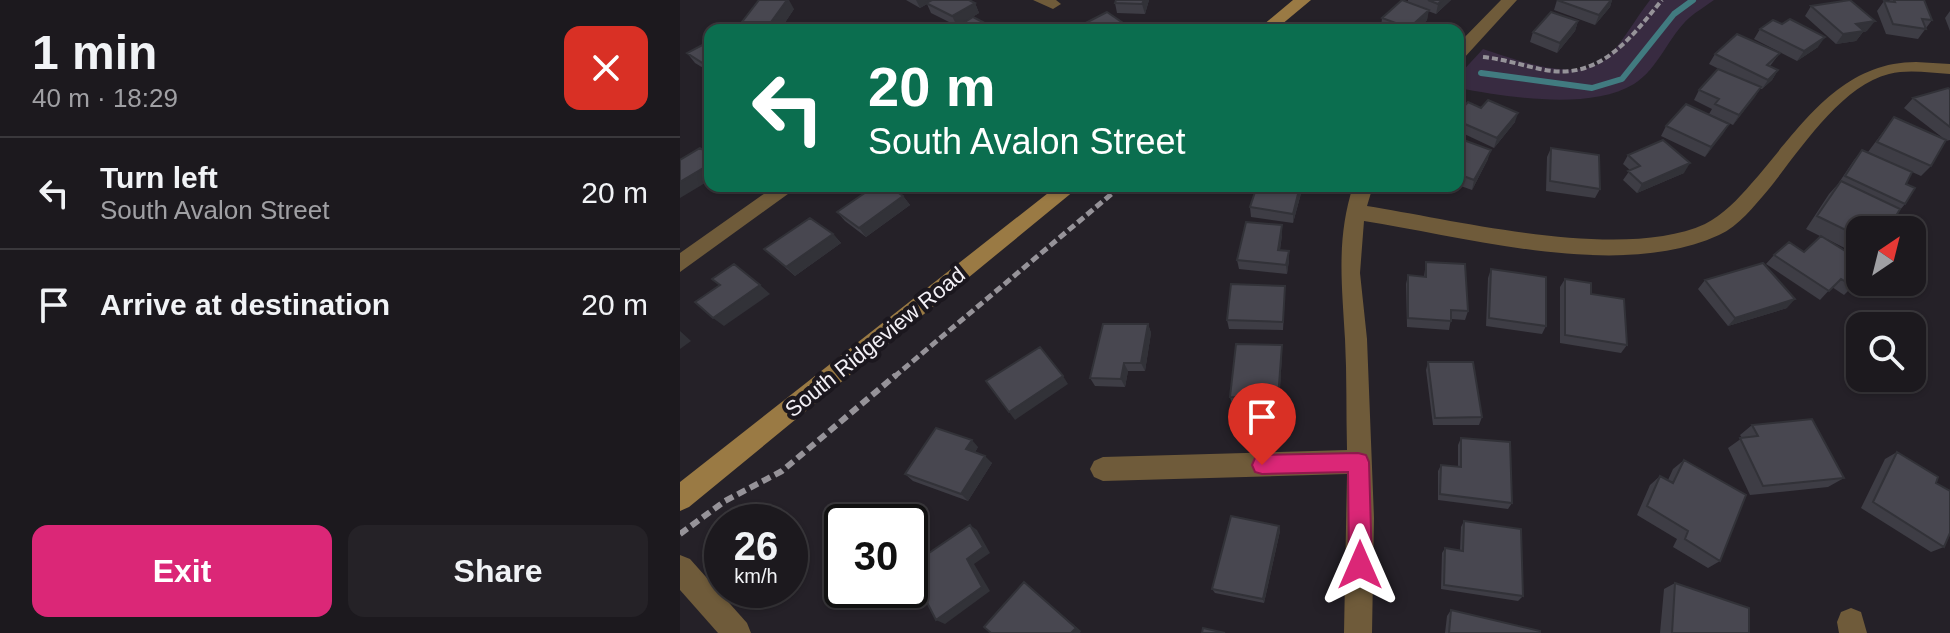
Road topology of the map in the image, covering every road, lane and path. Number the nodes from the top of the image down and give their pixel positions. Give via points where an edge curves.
1 (1303, 0) edge
2 (1509, 0) edge
3 (1662, 0) edge
4 (1273, 24) edge
5 (1464, 48) edge
6 (1477, 56) dead end
7 (1950, 69) edge
8 (781, 192) edge
9 (1062, 192) edge
10 (1114, 192) edge
11 (1361, 192) edge
12 (1355, 212) junction
13 (680, 264) edge
14 (1358, 462) junction
15 (1103, 469) dead end
16 (680, 498) edge
17 (680, 534) edge
18 (680, 569) edge
19 (737, 633) edge
20 (1358, 633) edge

1 - 4 main road
2 - 5 street
3 - 6 path via 1623,49 1596,67 1547,72
7 - 12 street via 1886,69 1860,80 1730,217 1710,231 1681,240 1649,246 1581,245
8 - 13 street
9 - 16 main road, South Ridgeview Road
10 - 17 path via 782,471 725,501
11 - 12 street
12 - 14 street via 1349,273
14 - 15 street
14 - 20 street
18 - 19 street

